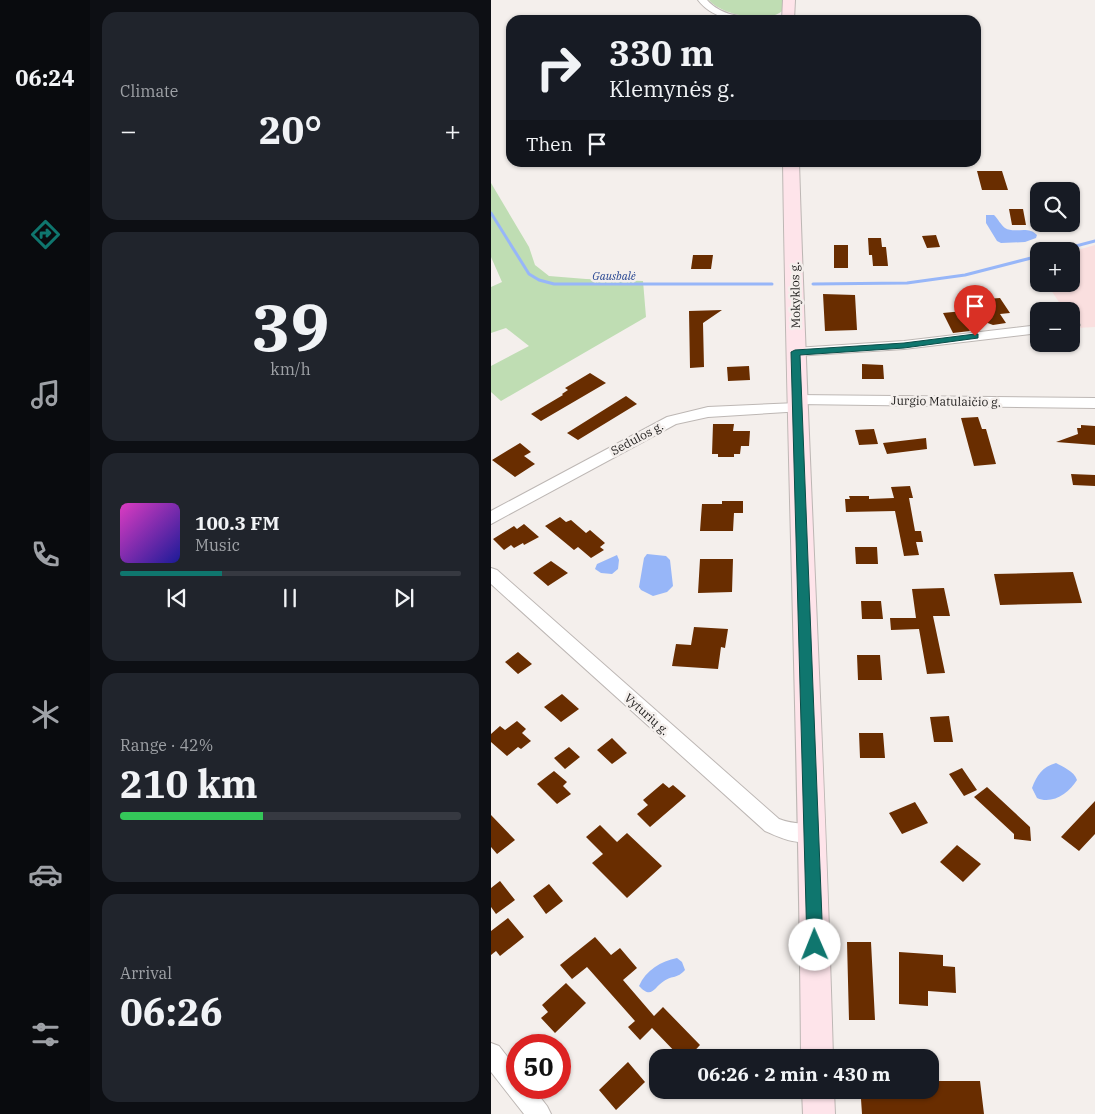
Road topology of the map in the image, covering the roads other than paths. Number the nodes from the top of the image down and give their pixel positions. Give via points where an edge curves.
1 (702, 0) edge
2 (789, 0) edge
3 (726, 15) edge
4 (788, 15) edge
5 (791, 167) edge
6 (1030, 330) edge
7 (795, 352) junction
8 (1095, 403) edge
9 (797, 404) junction
10 (491, 518) edge
11 (491, 574) edge
12 (813, 833) junction
13 (817, 1049) edge
14 (491, 1054) edge
15 (506, 1073) edge
16 (527, 1099) edge
17 (818, 1099) edge
18 (539, 1114) edge
19 (819, 1114) edge

1 - 3 street via 711,10
2 - 4 main road
5 - 7 main road, Mokyklos g.
6 - 7 street via 904,346
7 - 9 main road, Mokyklos g.
8 - 9 street, Jurgio Matulaičio g.
9 - 10 street, Sedulos g. via 708,412 672,420
9 - 12 main road, Mokyklos g.
11 - 12 street, Vyturių g. via 772,824 791,833
12 - 13 main road, Mokyklos g.
14 - 15 street
16 - 18 street
17 - 19 main road

